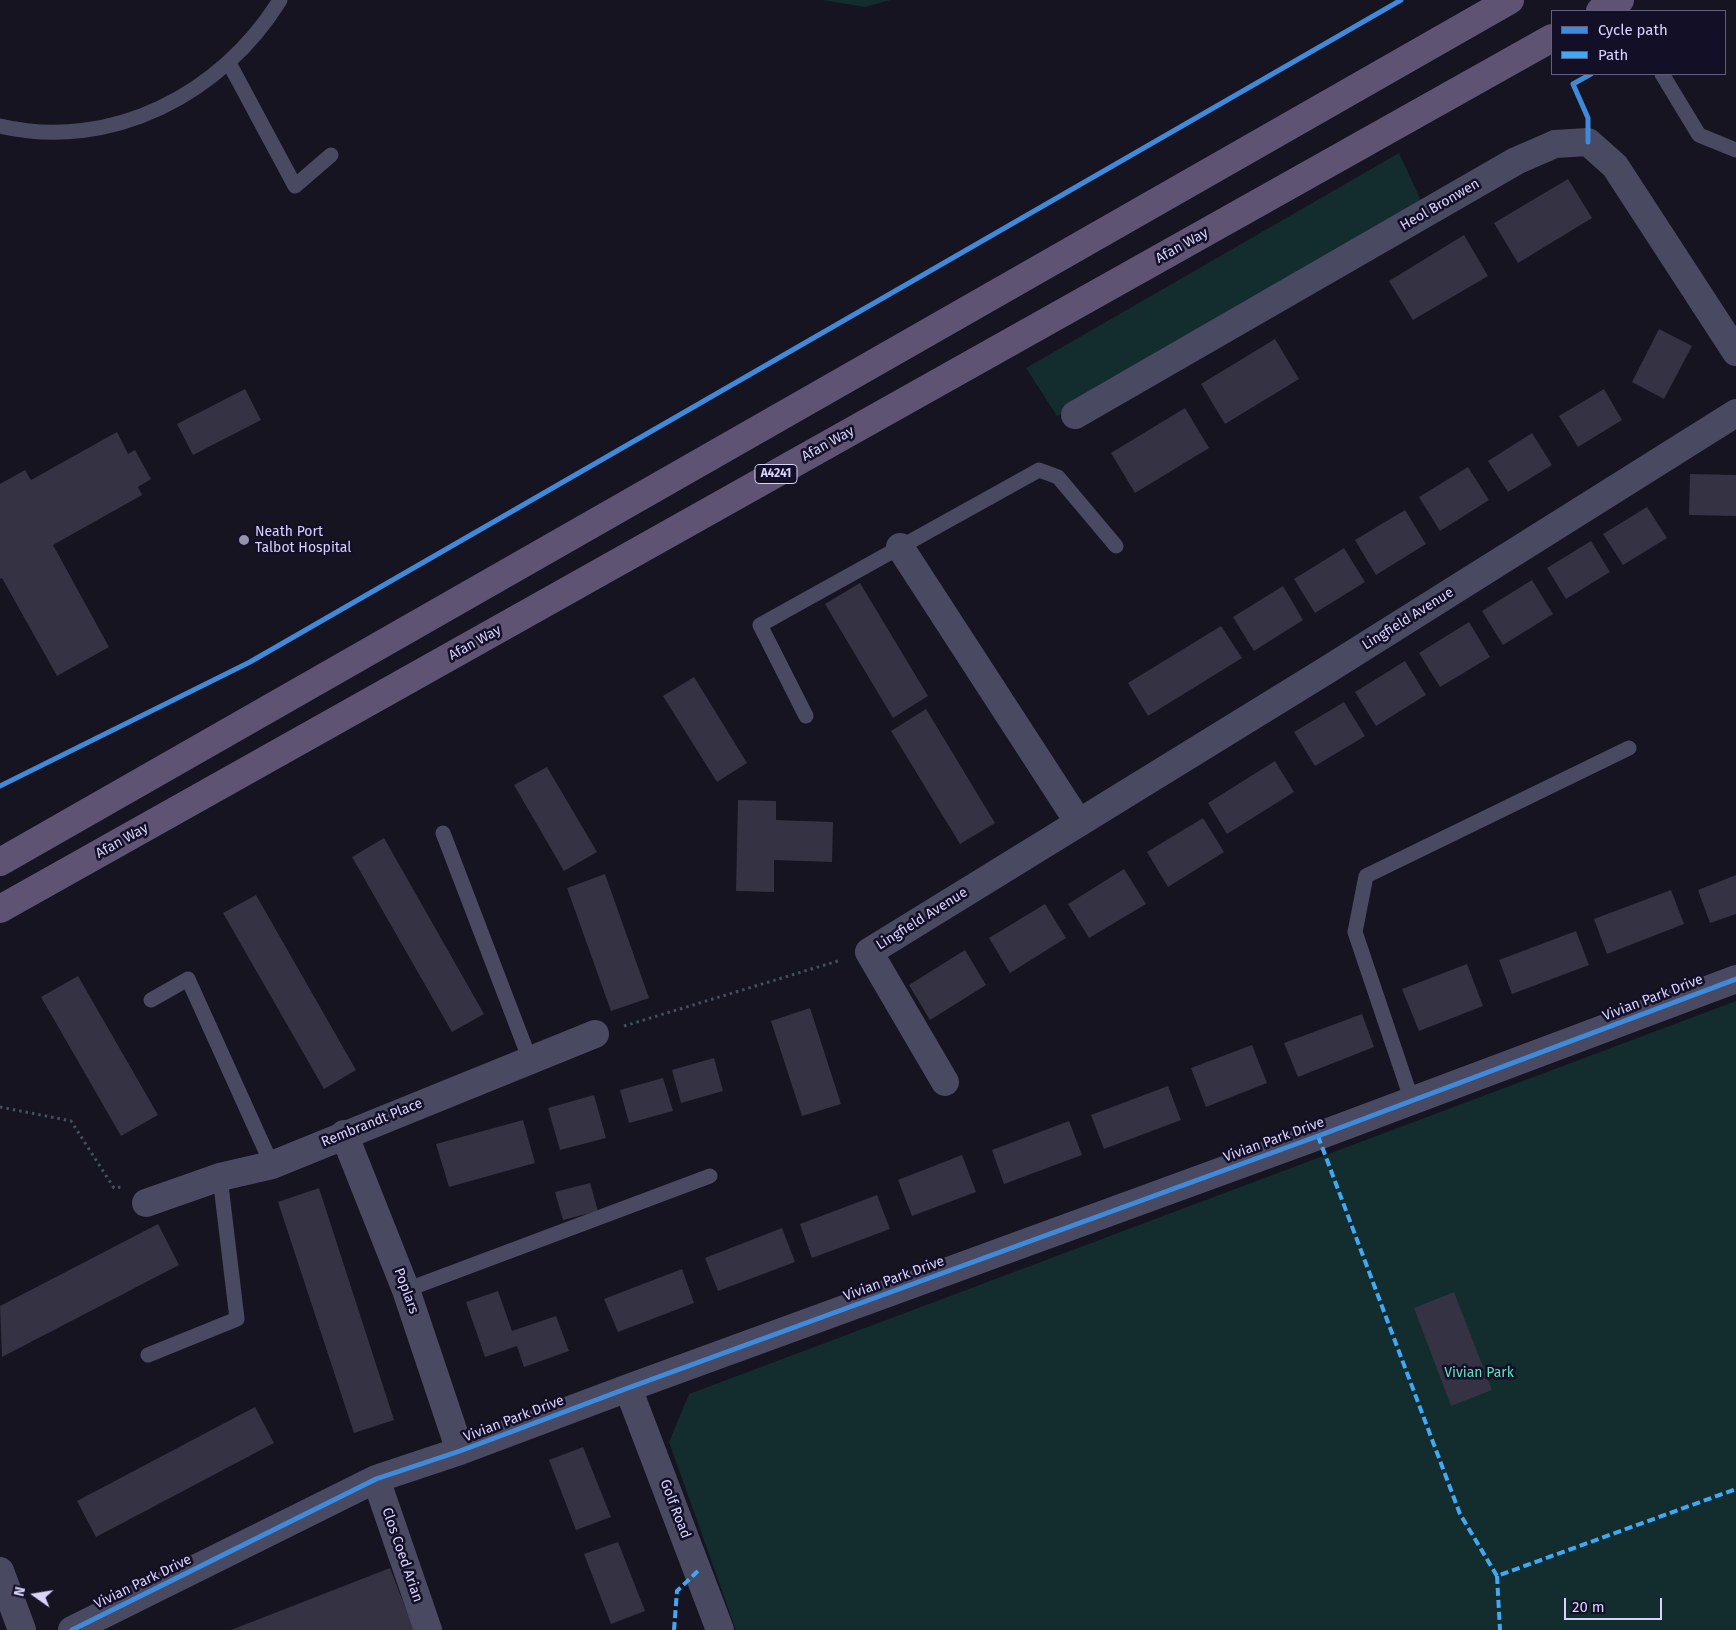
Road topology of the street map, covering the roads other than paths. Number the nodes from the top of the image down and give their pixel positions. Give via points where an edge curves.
1 (280, 0) edge
2 (1510, 0) edge
3 (1620, 0) edge
4 (1602, 10) edge
5 (1551, 39) edge
6 (229, 64) junction
7 (1663, 75) edge
8 (0, 126) edge
9 (1736, 150) edge
10 (331, 155) dead end
11 (1736, 352) edge
12 (1736, 413) edge
13 (1075, 415) dead end
14 (1116, 546) dead end
15 (900, 547) junction
16 (806, 716) dead end
17 (1629, 748) dead end
18 (1079, 823) junction
19 (443, 833) dead end
20 (0, 862) edge
21 (0, 909) edge
22 (1736, 979) edge
23 (151, 1000) dead end
24 (595, 1034) road end
25 (530, 1060) junction
26 (945, 1082) dead end
27 (1412, 1101) junction
28 (344, 1134) junction
29 (272, 1164) junction
30 (710, 1176) dead end
31 (220, 1177) junction
32 (146, 1203) road end
33 (406, 1290) junction
34 (148, 1355) dead end
35 (628, 1388) junction
36 (460, 1451) junction
37 (376, 1479) junction
38 (0, 1571) edge
39 (22, 1630) edge
40 (72, 1630) edge
41 (428, 1630) edge
42 (720, 1630) edge

1 - 6 lane via 250,42
2 - 20 main road
3 - 4 main road
5 - 21 main road, Afan Way / A4241
6 - 8 lane via 190,94 134,119 56,132
6 - 10 lane via 295,186
7 - 9 lane via 1699,135
11 - 13 street, Heol Bronwen via 1615,166 1588,142 1555,144 1516,161
12 - 18 street, Lingfield Avenue
14 - 15 lane via 1058,477 1039,470
15 - 16 lane via 760,625
15 - 18 street
17 - 27 lane via 1366,876 1356,932
18 - 26 street, Lingfield Avenue via 869,952
19 - 25 lane
22 - 27 street, Vivian Park Drive
23 - 29 lane via 188,979
24 - 25 street, Rembrandt Place
25 - 28 street, Rembrandt Place
27 - 35 street, Vivian Park Drive
28 - 29 street, Rembrandt Place
28 - 33 street, Poplars
29 - 31 street, Rembrandt Place
30 - 33 lane
31 - 32 street, Rembrandt Place
31 - 34 lane via 237,1319
33 - 36 street, Poplars
35 - 36 street, Vivian Park Drive
35 - 42 street, Golf Road
36 - 37 street, Vivian Park Drive
37 - 40 street, Vivian Park Drive
37 - 41 street, Clos Coed Arian
38 - 39 street

